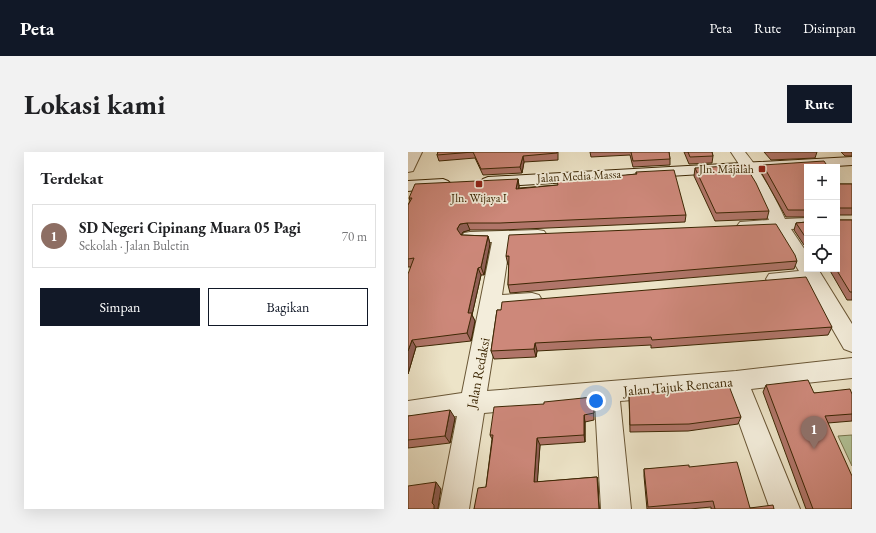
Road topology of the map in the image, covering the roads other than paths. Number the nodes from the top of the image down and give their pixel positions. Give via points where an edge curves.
1 (415, 152) edge
2 (738, 152) edge
3 (852, 162) edge
4 (749, 166) junction
5 (408, 168) edge
6 (477, 182) edge
7 (454, 184) edge
8 (408, 186) edge
9 (804, 223) edge
10 (779, 224) junction
11 (732, 227) edge
12 (558, 234) edge
13 (470, 237) edge
14 (502, 237) junction
15 (804, 263) edge
16 (804, 272) edge
17 (810, 272) edge
18 (757, 281) edge
19 (554, 298) edge
20 (491, 303) junction
21 (852, 343) edge
22 (852, 368) edge
23 (736, 380) junction
24 (607, 392) junction
25 (471, 403) junction
26 (408, 412) edge
27 (454, 509) edge
28 (616, 509) edge
29 (785, 509) edge

1 - 5 street
2 - 4 street
3 - 4 street, Jalan Media Massa
4 - 6 street, Jalan Media Massa
4 - 10 street via 764,190
7 - 8 street
9 - 10 street
10 - 11 street
10 - 15 street
12 - 14 street
13 - 14 street
14 - 20 street, Jalan Redaksi
16 - 18 street
17 - 21 street
19 - 20 street
20 - 25 street, Jalan Redaksi
22 - 23 street, Jalan Tajuk Rencana
23 - 24 street, Jalan Tajuk Rencana
23 - 29 street
24 - 25 street, Jalan Tajuk Rencana
24 - 28 street
25 - 26 street, Jalan Tajuk Rencana
25 - 27 street, Jalan Redaksi

